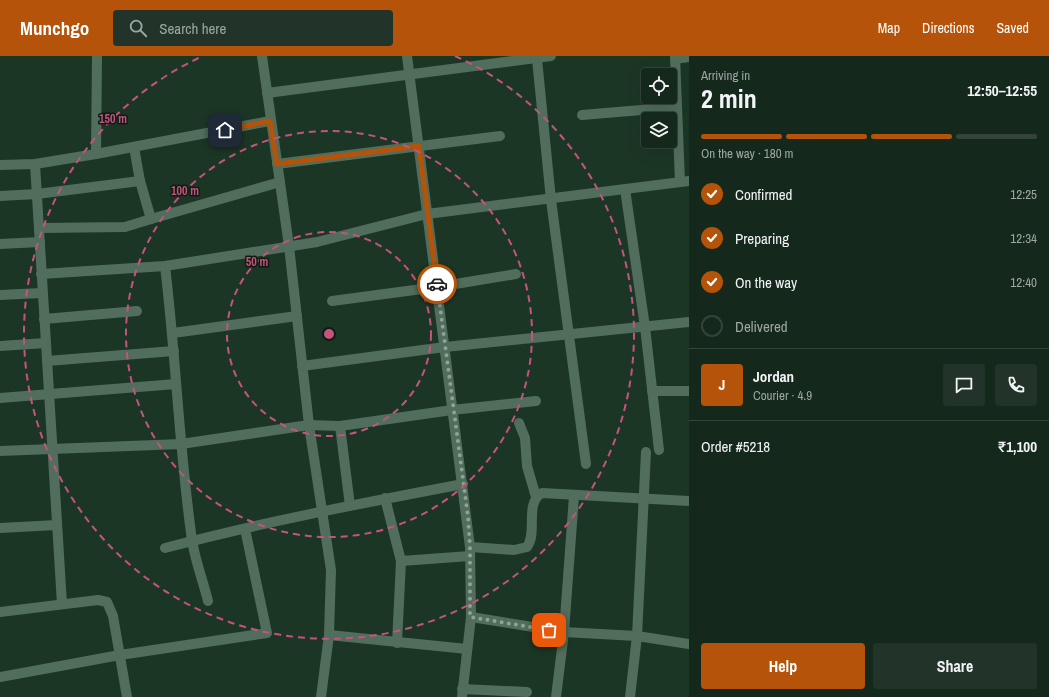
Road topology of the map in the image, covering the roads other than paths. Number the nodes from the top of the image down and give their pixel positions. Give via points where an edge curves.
1 (97, 56) edge
2 (262, 56) edge
3 (407, 56) edge
4 (551, 56) edge
5 (689, 57) edge
6 (675, 58) edge
7 (537, 59) junction
8 (410, 75) junction
9 (267, 93) junction
10 (677, 107) junction
11 (582, 115) dead end
12 (270, 121) junction
13 (500, 136) dead end
14 (419, 146) junction
15 (134, 147) junction
16 (96, 154) junction
17 (35, 164) junction
18 (277, 164) junction
19 (0, 165) edge
20 (140, 181) junction
21 (280, 182) junction
22 (684, 182) edge
23 (625, 189) junction
24 (36, 194) junction
25 (0, 196) edge
26 (551, 200) junction
27 (427, 214) junction
28 (151, 219) junction
29 (39, 228) junction
30 (40, 242) junction
31 (0, 244) edge
32 (289, 246) junction
33 (165, 266) junction
34 (41, 274) junction
35 (516, 274) dead end
36 (437, 287) junction
37 (42, 293) junction
38 (0, 295) edge
39 (332, 301) dead end
40 (138, 311) dead end
41 (297, 316) junction
42 (44, 318) junction
43 (689, 322) edge
44 (645, 327) junction
45 (173, 333) junction
46 (569, 334) junction
47 (46, 343) junction
48 (0, 346) edge
49 (445, 347) junction
50 (174, 351) junction
51 (47, 361) junction
52 (302, 366) junction
53 (176, 384) junction
54 (652, 391) junction
55 (689, 391) edge
56 (49, 396) junction
57 (0, 398) edge
58 (536, 401) dead end
59 (452, 410) junction
60 (519, 423) dead end
61 (309, 425) junction
62 (340, 426) junction
63 (181, 444) junction
64 (52, 449) junction
65 (659, 450) dead end
66 (0, 451) edge
67 (646, 452) dead end
68 (586, 464) dead end
69 (463, 484) junction
70 (574, 496) junction
71 (536, 497) junction
72 (385, 498) junction
73 (645, 499) junction
74 (689, 501) edge
75 (350, 506) junction
76 (323, 513) junction
77 (57, 525) junction
78 (0, 528) edge
79 (244, 529) junction
80 (193, 541) junction
81 (165, 548) dead end
82 (470, 551) junction
83 (401, 561) junction
84 (208, 601) dead end
85 (62, 604) junction
86 (0, 612) edge
87 (470, 617) junction
88 (564, 632) junction
89 (329, 635) junction
90 (637, 636) junction
91 (397, 643) junction
92 (689, 644) edge
93 (467, 649) junction
94 (120, 655) junction
95 (0, 677) edge
96 (526, 692) dead end
97 (462, 693) edge
98 (127, 697) edge
99 (321, 697) edge
100 (556, 697) edge
101 (630, 697) edge

1 - 16 street
2 - 9 street
3 - 8 street
4 - 7 street
5 - 6 street
6 - 10 street
7 - 8 street
7 - 26 street
8 - 9 street
8 - 14 street
9 - 12 street
10 - 11 street
10 - 22 street
12 - 15 street
12 - 18 street
13 - 14 street
14 - 18 street
14 - 27 street
15 - 16 street
15 - 20 street
16 - 17 street
17 - 19 street
17 - 24 street
18 - 21 street
20 - 24 street
20 - 28 street
21 - 28 street
21 - 32 street
22 - 23 street
23 - 26 street
23 - 44 street
24 - 25 street
24 - 29 street
26 - 27 street
26 - 46 street
27 - 32 street via 317,242
27 - 36 street
28 - 29 street via 125,227
29 - 30 street
30 - 31 street
30 - 34 street
32 - 33 street
32 - 41 street
33 - 34 street
33 - 45 street
34 - 37 street
35 - 36 street
36 - 39 street
36 - 49 street
37 - 38 street
37 - 42 street
40 - 42 street
41 - 45 street
41 - 52 street
42 - 47 street
43 - 44 street
44 - 46 street
44 - 54 street
45 - 50 street
46 - 49 street
46 - 68 street
47 - 48 street
47 - 51 street
49 - 52 street
49 - 59 street
50 - 51 street
50 - 53 street
51 - 56 street
52 - 61 street
53 - 56 street
53 - 63 street
54 - 55 street
54 - 65 street
56 - 57 street
56 - 64 street
58 - 59 street
59 - 62 street
59 - 69 street
60 - 71 street via 525,438 527,466
61 - 62 street
61 - 63 street
61 - 76 street
62 - 75 street
63 - 64 street
63 - 80 street
64 - 66 street
64 - 77 street
67 - 73 street
69 - 72 street
69 - 82 street
70 - 71 street via 542,493
70 - 73 street
70 - 88 street
71 - 82 street via 532,536 527,547 514,550
72 - 75 street
72 - 83 street
73 - 74 street
73 - 90 street
75 - 76 street
76 - 79 street
76 - 89 street via 332,584
77 - 78 street
77 - 85 street
79 - 80 street
79 - 94 street via 266,633
80 - 81 street
80 - 84 street
82 - 83 street
82 - 87 street
83 - 91 street
85 - 86 street
85 - 94 street via 98,600 107,602 114,616
87 - 88 street
87 - 93 street
88 - 90 street
88 - 100 street
89 - 91 street
89 - 99 street
90 - 92 street
90 - 101 street
91 - 93 street
93 - 97 street
94 - 95 street
94 - 98 street
96 - 97 street

